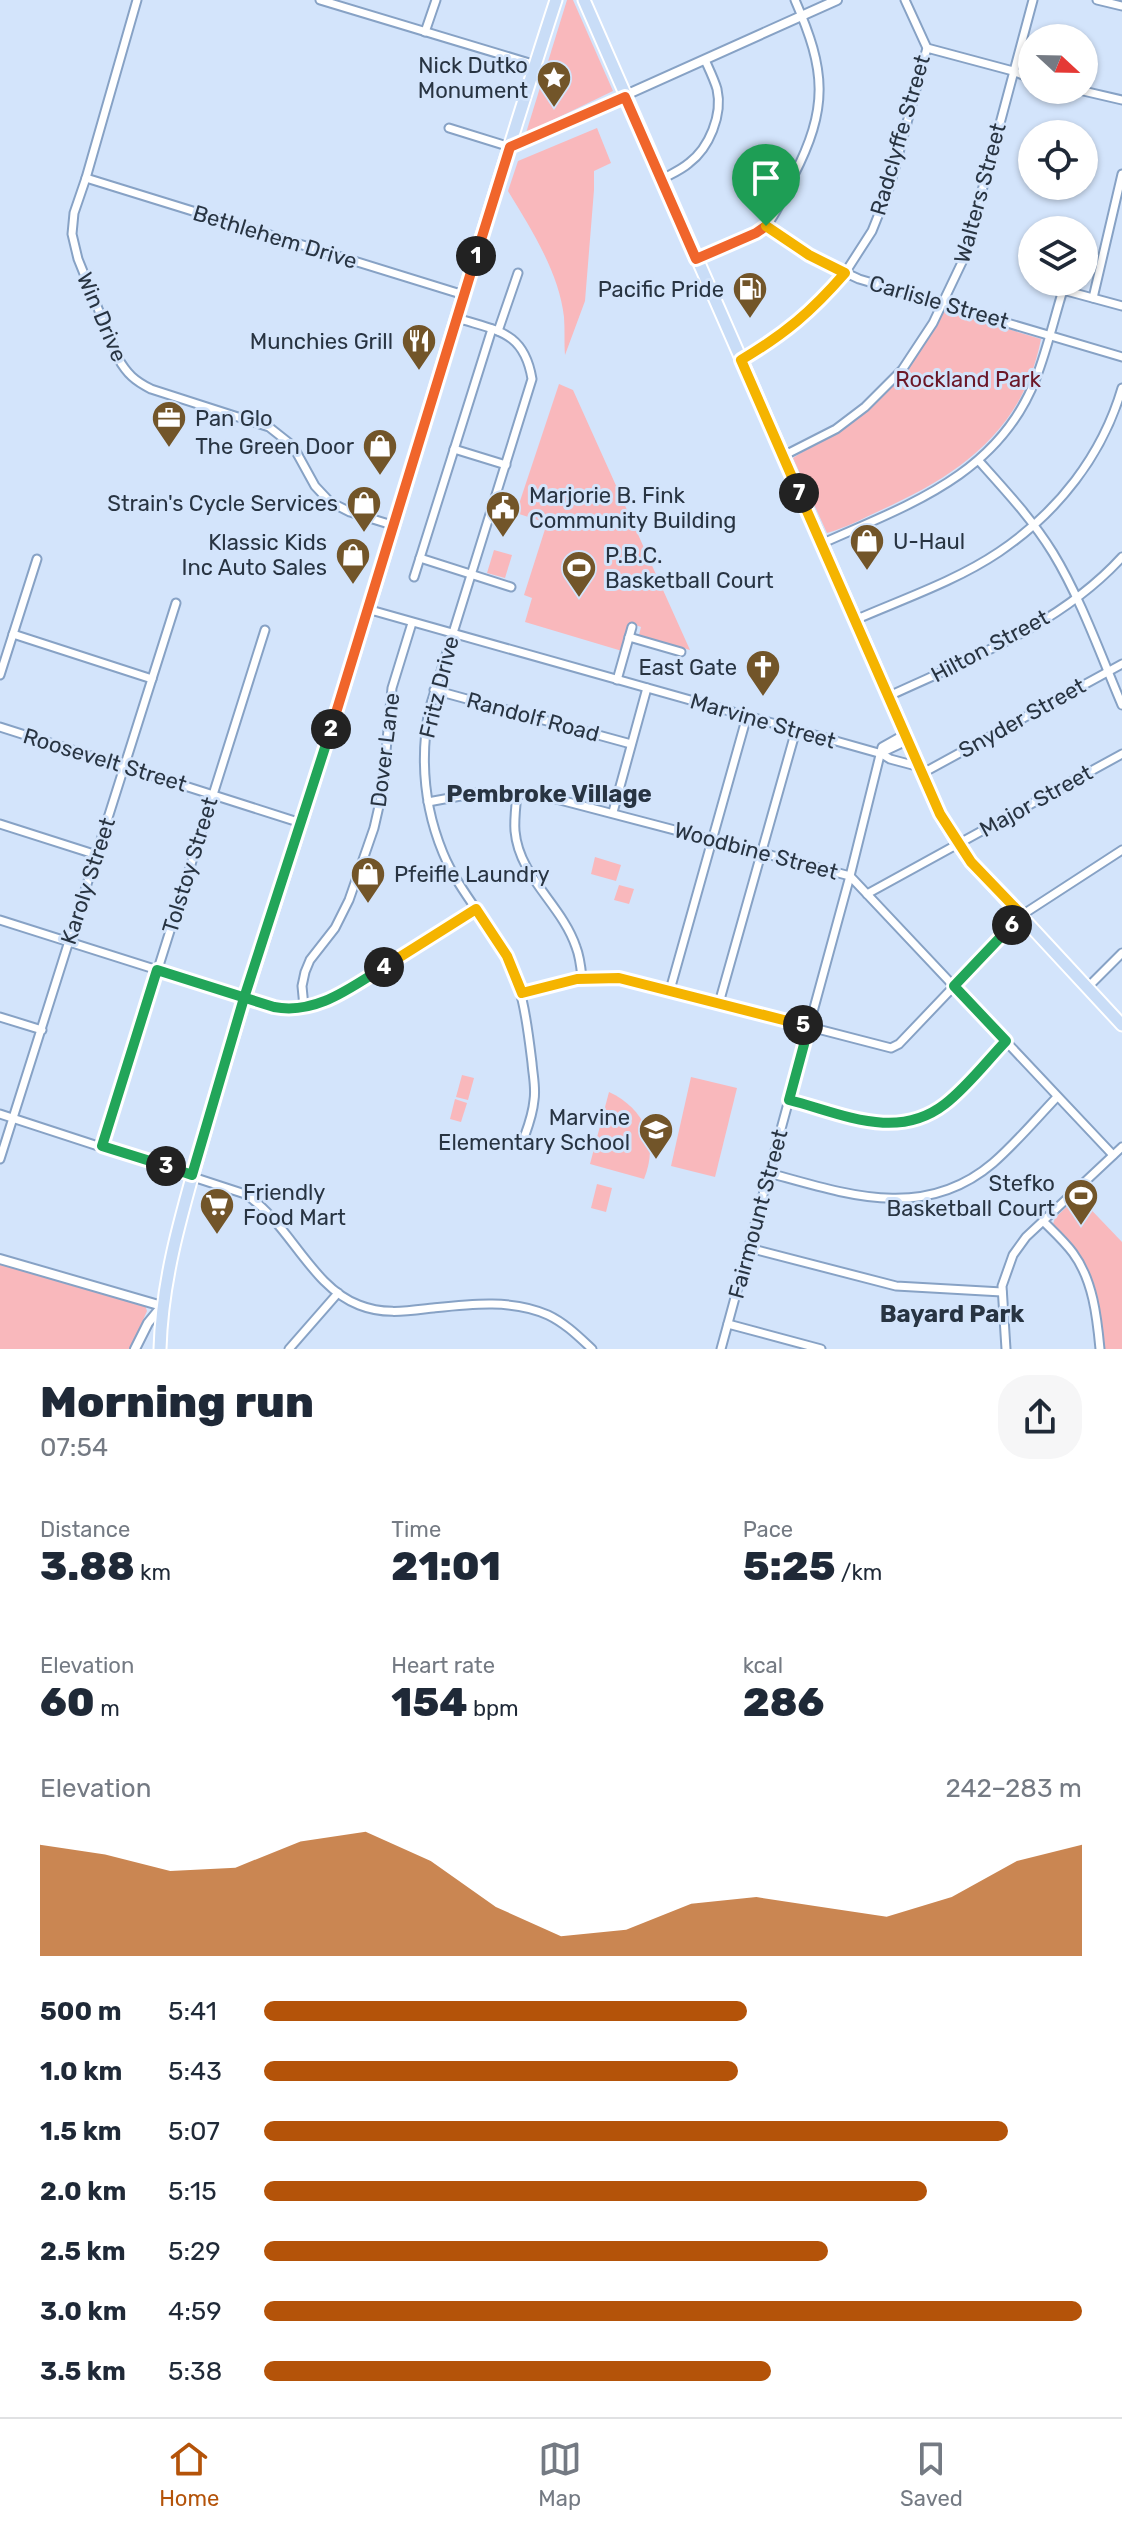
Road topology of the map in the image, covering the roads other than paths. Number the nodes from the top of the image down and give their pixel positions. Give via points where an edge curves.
1 (137, 0) edge
2 (320, 0) edge
3 (436, 0) edge
4 (556, 0) edge
5 (584, 0) edge
6 (795, 0) edge
7 (837, 0) edge
8 (905, 0) edge
9 (1033, 0) edge
10 (1097, 0) edge
11 (1122, 6) edge
12 (802, 16) junction
13 (425, 32) junction
14 (927, 48) junction
15 (705, 60) junction
16 (536, 65) junction
17 (1013, 71) junction
18 (1018, 73) edge
19 (1098, 94) edge
20 (625, 97) junction
21 (1122, 100) edge
22 (449, 128) dead end
23 (510, 147) junction
24 (1122, 174) edge
25 (86, 178) junction
26 (661, 180) junction
27 (766, 226) junction
28 (696, 259) junction
29 (518, 273) dead end
30 (845, 273) junction
31 (464, 295) junction
32 (1093, 298) junction
33 (943, 304) junction
34 (1122, 306) edge
35 (457, 318) junction
36 (495, 330) junction
37 (1050, 335) junction
38 (1122, 357) edge
39 (741, 360) junction
40 (1122, 388) edge
41 (454, 449) junction
42 (783, 456) junction
43 (979, 461) junction
44 (506, 465) junction
45 (392, 525) junction
46 (1034, 525) junction
47 (821, 544) junction
48 (1122, 557) edge
49 (420, 558) junction
50 (37, 559) dead end
51 (471, 574) junction
52 (414, 577) dead end
53 (511, 587) dead end
54 (1075, 599) junction
55 (176, 603) dead end
56 (367, 609) junction
57 (855, 620) junction
58 (412, 623) junction
59 (632, 627) dead end
60 (265, 630) dead end
61 (13, 634) junction
62 (452, 634) junction
63 (629, 637) junction
64 (681, 652) dead end
65 (1122, 664) edge
66 (1107, 671) junction
67 (0, 675) edge
68 (152, 679) junction
69 (617, 680) junction
70 (647, 688) junction
71 (434, 690) junction
72 (889, 696) junction
73 (1122, 705) edge
74 (747, 716) junction
75 (0, 727) edge
76 (796, 730) junction
77 (904, 738) junction
78 (631, 744) junction
79 (882, 753) junction
80 (1122, 754) edge
81 (124, 767) junction
82 (922, 770) junction
83 (517, 793) junction
84 (212, 794) junction
85 (428, 802) junction
86 (613, 812) junction
87 (301, 823) junction
88 (0, 824) edge
89 (712, 840) junction
90 (958, 844) junction
91 (1122, 850) edge
92 (761, 853) junction
93 (97, 855) junction
94 (850, 876) junction
95 (867, 894) junction
96 (476, 909) junction
97 (1022, 915) junction
98 (0, 920) edge
99 (69, 942) junction
100 (1122, 953) edge
101 (157, 970) junction
102 (582, 978) junction
103 (954, 986) junction
104 (1087, 988) junction
105 (670, 990) junction
106 (522, 993) junction
107 (244, 998) junction
108 (719, 1003) junction
109 (304, 1007) junction
110 (0, 1017) edge
111 (1122, 1025) edge
112 (809, 1026) junction
113 (42, 1030) junction
114 (1006, 1041) junction
115 (1057, 1097) junction
116 (789, 1100) junction
117 (0, 1114) edge
118 (14, 1118) junction
119 (525, 1135) dead end
120 (102, 1146) junction
121 (1122, 1147) edge
122 (1113, 1155) junction
123 (0, 1159) edge
124 (769, 1173) junction
125 (192, 1175) junction
126 (1043, 1221) junction
127 (749, 1248) junction
128 (0, 1259) edge
129 (1002, 1292) junction
130 (338, 1293) junction
131 (162, 1306) junction
132 (728, 1324) junction
133 (135, 1349) edge
134 (160, 1349) edge
135 (289, 1349) edge
136 (592, 1349) edge
137 (721, 1349) edge
138 (821, 1349) edge
139 (1006, 1349) edge
140 (1100, 1349) edge

1 - 25 street, Win Drive
2 - 13 street
3 - 13 street
4 - 16 main road
5 - 20 main road
6 - 12 street
7 - 12 street
8 - 14 street, Radclyffe Street
9 - 17 street, Walters Street
10 - 11 street
12 - 15 street
12 - 27 street via 818,67 817,119 803,158
13 - 16 street
14 - 17 street
14 - 30 street, Radclyffe Street via 885,201
15 - 20 street
15 - 26 street via 717,93 712,132 691,161
16 - 23 main road
17 - 18 street
17 - 33 street, Walters Street via 964,258
19 - 21 street
20 - 23 street
20 - 26 main road
22 - 23 street
23 - 31 main road
24 - 32 street
25 - 31 street, Bethlehem Drive
25 - 45 street, Win Drive via 74,213 75,249 126,372 158,392 269,427 293,446 330,502
26 - 28 main road
27 - 28 street
27 - 30 street, Carlisle Street
28 - 39 main road
29 - 36 street
30 - 33 street, Carlisle Street
30 - 39 street, Radclyffe Street via 797,323
31 - 35 main road
32 - 34 street
32 - 37 street via 1063,290
33 - 37 street, Carlisle Street
33 - 42 street, Walters Street via 913,356 876,397 836,429
35 - 36 street, Fritz Drive
35 - 45 main road
36 - 41 street
36 - 44 street, Fritz Drive via 517,342 532,379
37 - 38 street, Carlisle Street
37 - 43 street via 1024,403
39 - 42 main road
40 - 46 street via 1091,458 1065,495
41 - 44 street
41 - 49 street
42 - 47 main road
43 - 46 street
43 - 47 street via 941,489
44 - 51 street, Fritz Drive
45 - 56 main road
46 - 54 street
46 - 57 street via 976,565
47 - 57 main road
48 - 54 street, Hilton Street
49 - 51 street
49 - 52 street
50 - 61 street
51 - 53 street
51 - 62 street, Fritz Drive
54 - 66 street
54 - 72 street, Hilton Street via 1003,644
55 - 68 street, Karoly Street
56 - 58 street, Marvine Street
56 - 87 main road
57 - 72 main road
58 - 62 street, Marvine Street
58 - 109 street, Dover Lane via 392,688 374,828 349,900 305,972
59 - 63 street
60 - 84 street, Tolstoy Street
61 - 67 street
61 - 68 street
62 - 69 street, Marvine Street
62 - 71 street, Fritz Drive
63 - 64 street
63 - 69 street
65 - 66 street, Snyder Street
66 - 73 street
66 - 82 street, Snyder Street
68 - 81 street, Karoly Street
69 - 70 street, Marvine Street
70 - 74 street, Marvine Street
70 - 78 street
71 - 78 street, Randolf Road
71 - 85 street, Fritz Drive via 424,741
72 - 77 main road
74 - 76 street, Marvine Street
74 - 89 street
75 - 81 street, Roosevelt Street
76 - 79 street, Marvine Street
76 - 92 street
77 - 79 street via 882,747
77 - 82 main road
78 - 86 street
79 - 82 street, Marvine Street
79 - 94 street, Fairmount Street
80 - 90 street, Major Street
81 - 84 street, Roosevelt Street
81 - 93 street, Karoly Street
82 - 90 main road
83 - 85 street, Woodbine Street via 477,793
83 - 86 street, Woodbine Street
83 - 102 street via 520,850 529,873 570,933
84 - 87 street, Roosevelt Street
84 - 101 street, Tolstoy Street
85 - 96 street, Fritz Drive via 445,857
86 - 89 street, Woodbine Street
87 - 107 main road
88 - 93 street
89 - 92 street, Woodbine Street
89 - 105 street
90 - 95 street, Major Street
90 - 97 main road
91 - 97 street
92 - 94 street, Woodbine Street
92 - 108 street
93 - 99 street, Karoly Street
94 - 95 street, Woodbine Street
94 - 112 street, Fairmount Street
95 - 103 street, Woodbine Street
96 - 106 street, Fritz Drive via 507,956
96 - 109 street via 340,994
97 - 103 street
97 - 104 main road
98 - 99 street
99 - 101 street
99 - 113 street, Karoly Street
100 - 104 street
101 - 107 street
101 - 120 street, Tolstoy Street
102 - 105 street via 619,978
102 - 106 street
103 - 112 street via 891,1048
103 - 114 street, Woodbine Street
104 - 111 main road
105 - 108 street
106 - 119 street, Fritz Drive via 535,1091
107 - 109 street via 278,1008
107 - 125 main road
108 - 112 street
110 - 113 street
112 - 116 street, Fairmount Street
113 - 118 street, Karoly Street
114 - 115 street, Woodbine Street
114 - 116 street via 947,1103 911,1122 879,1124
115 - 122 street, Woodbine Street
115 - 124 street via 984,1170 933,1194 864,1198
116 - 124 street, Fairmount Street
117 - 118 street
118 - 120 street
118 - 123 street, Karoly Street
120 - 125 street
121 - 122 street
122 - 126 street
124 - 127 street, Fairmount Street
125 - 130 street via 254,1200
125 - 131 main road
126 - 129 street via 1016,1249
126 - 140 street via 1084,1272
127 - 129 street via 896,1286
127 - 132 street, Fairmount Street
128 - 131 street
129 - 139 street
130 - 135 street
130 - 136 street via 381,1311 493,1305 529,1309 559,1321
131 - 133 street
131 - 134 main road
132 - 137 street, Fairmount Street
132 - 138 street

